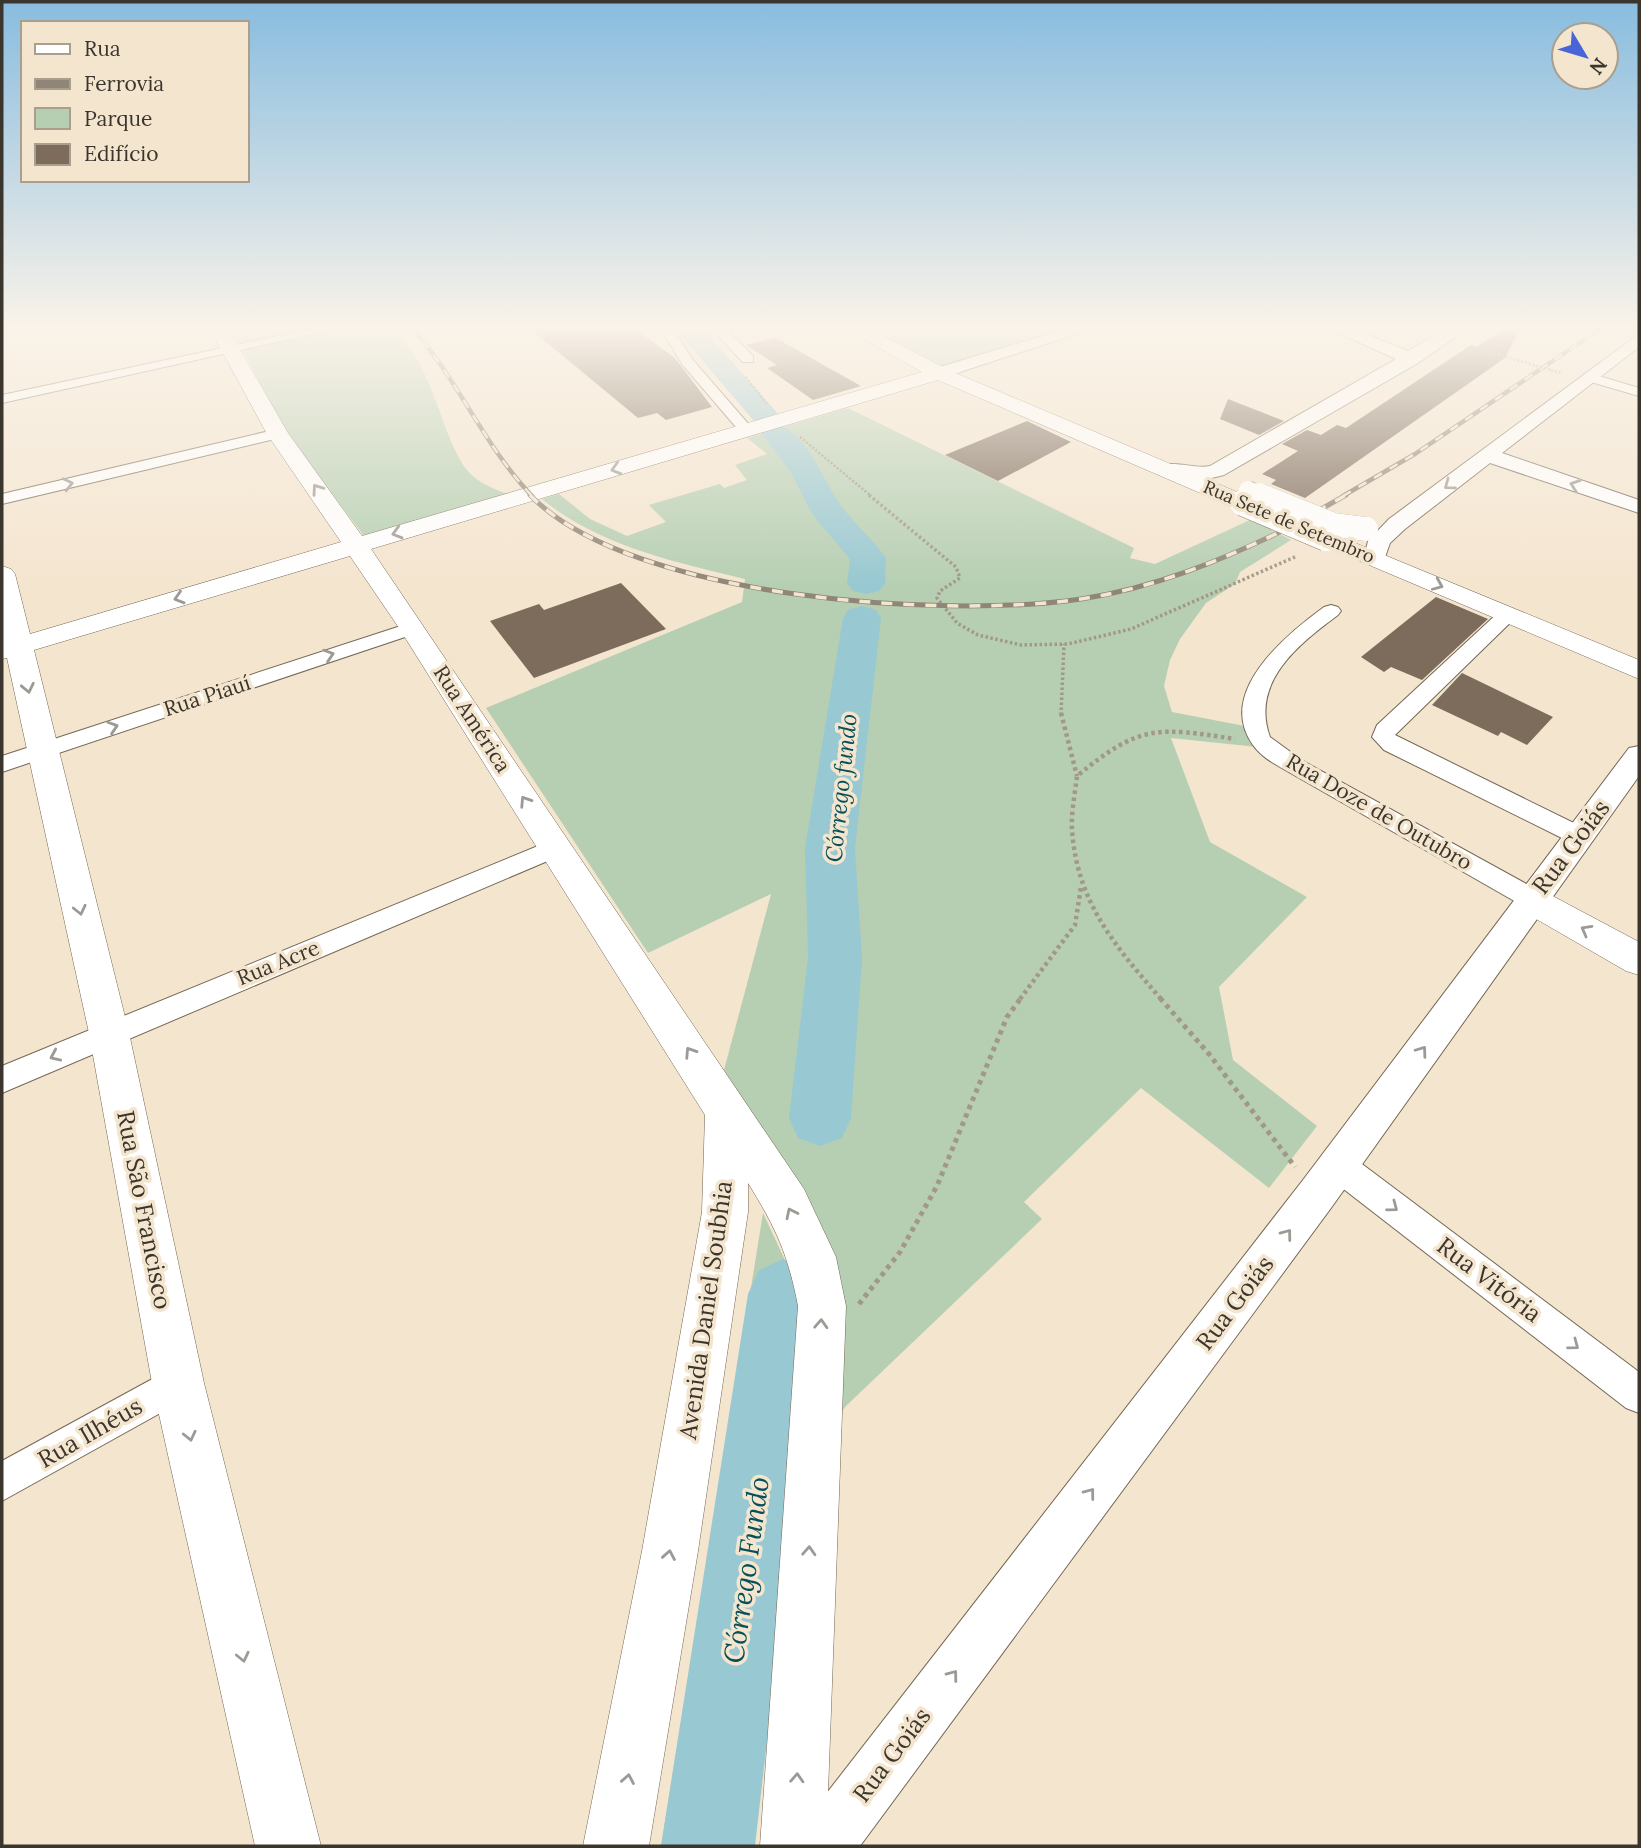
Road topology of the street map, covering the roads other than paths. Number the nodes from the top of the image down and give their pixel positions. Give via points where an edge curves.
1 (267, 413) edge
2 (732, 413) edge
3 (805, 413) edge
4 (1033, 413) edge
5 (1315, 413) edge
6 (1542, 413) edge
7 (1297, 423) junction
8 (746, 430) junction
9 (278, 434) junction
10 (1487, 455) junction
11 (1165, 470) junction
12 (1246, 496) junction
13 (2, 499) edge
14 (1639, 507) edge
15 (1397, 524) junction
16 (356, 545) junction
17 (1375, 558) junction
18 (2, 574) edge
19 (1331, 611) dead end
20 (1507, 615) junction
21 (413, 628) junction
22 (10, 648) edge
23 (1639, 670) edge
24 (42, 751) junction
25 (1639, 755) edge
26 (2, 764) edge
27 (1579, 836) junction
28 (555, 848) junction
29 (1532, 899) junction
30 (1639, 960) edge
31 (109, 1032) junction
32 (2, 1080) edge
33 (727, 1110) junction
34 (1328, 1180) junction
35 (178, 1383) junction
36 (1639, 1395) edge
37 (2, 1482) edge
38 (288, 1846) edge
39 (616, 1846) edge
40 (793, 1846) edge
41 (823, 1846) edge

1 - 9 main road, Rua América
2 - 8 street
3 - 8 main road
4 - 11 main road, Rua Sete de Setembro
5 - 7 street
6 - 10 street
7 - 11 street via 1217,471 1199,475
7 - 12 street via 1244,466 1238,481
8 -> 16 main road
13 -> 9 street
16 -> 9 main road, Rua América
14 -> 10 street
10 -> 15 street
11 - 12 main road, Rua Sete de Setembro
12 - 15 street, bridge via 1334,524 1366,529
12 - 17 main road, Rua Sete de Setembro, bridge
15 - 17 street via 1379,541
16 - 21 main road, Rua América
16 -> 22 main road
17 -> 20 main road, Rua Sete de Setembro
18 - 22 main road, Rua São Francisco
19 - 29 street, Rua Doze de Outubro via 1287,643 1267,668 1254,704 1256,731 1264,743 1295,766
20 - 23 main road, Rua Sete de Setembro
20 - 27 street via 1385,730 1383,737
24 -> 21 street, Rua Piauí
28 -> 21 main road, Rua América
22 -> 24 main road, Rua São Francisco
24 - 26 street, Rua Piauí
24 -> 31 main road, Rua São Francisco
25 - 27 street, Rua Goiás
27 - 29 street, Rua Goiás
28 - 31 street, Rua Acre
33 -> 28 main road, Rua América
30 -> 29 main road, Rua Doze de Outubro
34 -> 29 street, Rua Goiás
31 -> 32 street, Rua Acre
31 - 35 main road, Rua São Francisco
39 -> 33 main road, Avenida Daniel Soubhia via 725,1212
40 -> 33 main road, Avenida Daniel Soubhia via 822,1306 812,1257 788,1205
34 -> 36 street, Rua Vitória
41 -> 34 street, Rua Goiás
35 - 37 street, Rua Ilhéus
35 -> 38 main road, Rua São Francisco

